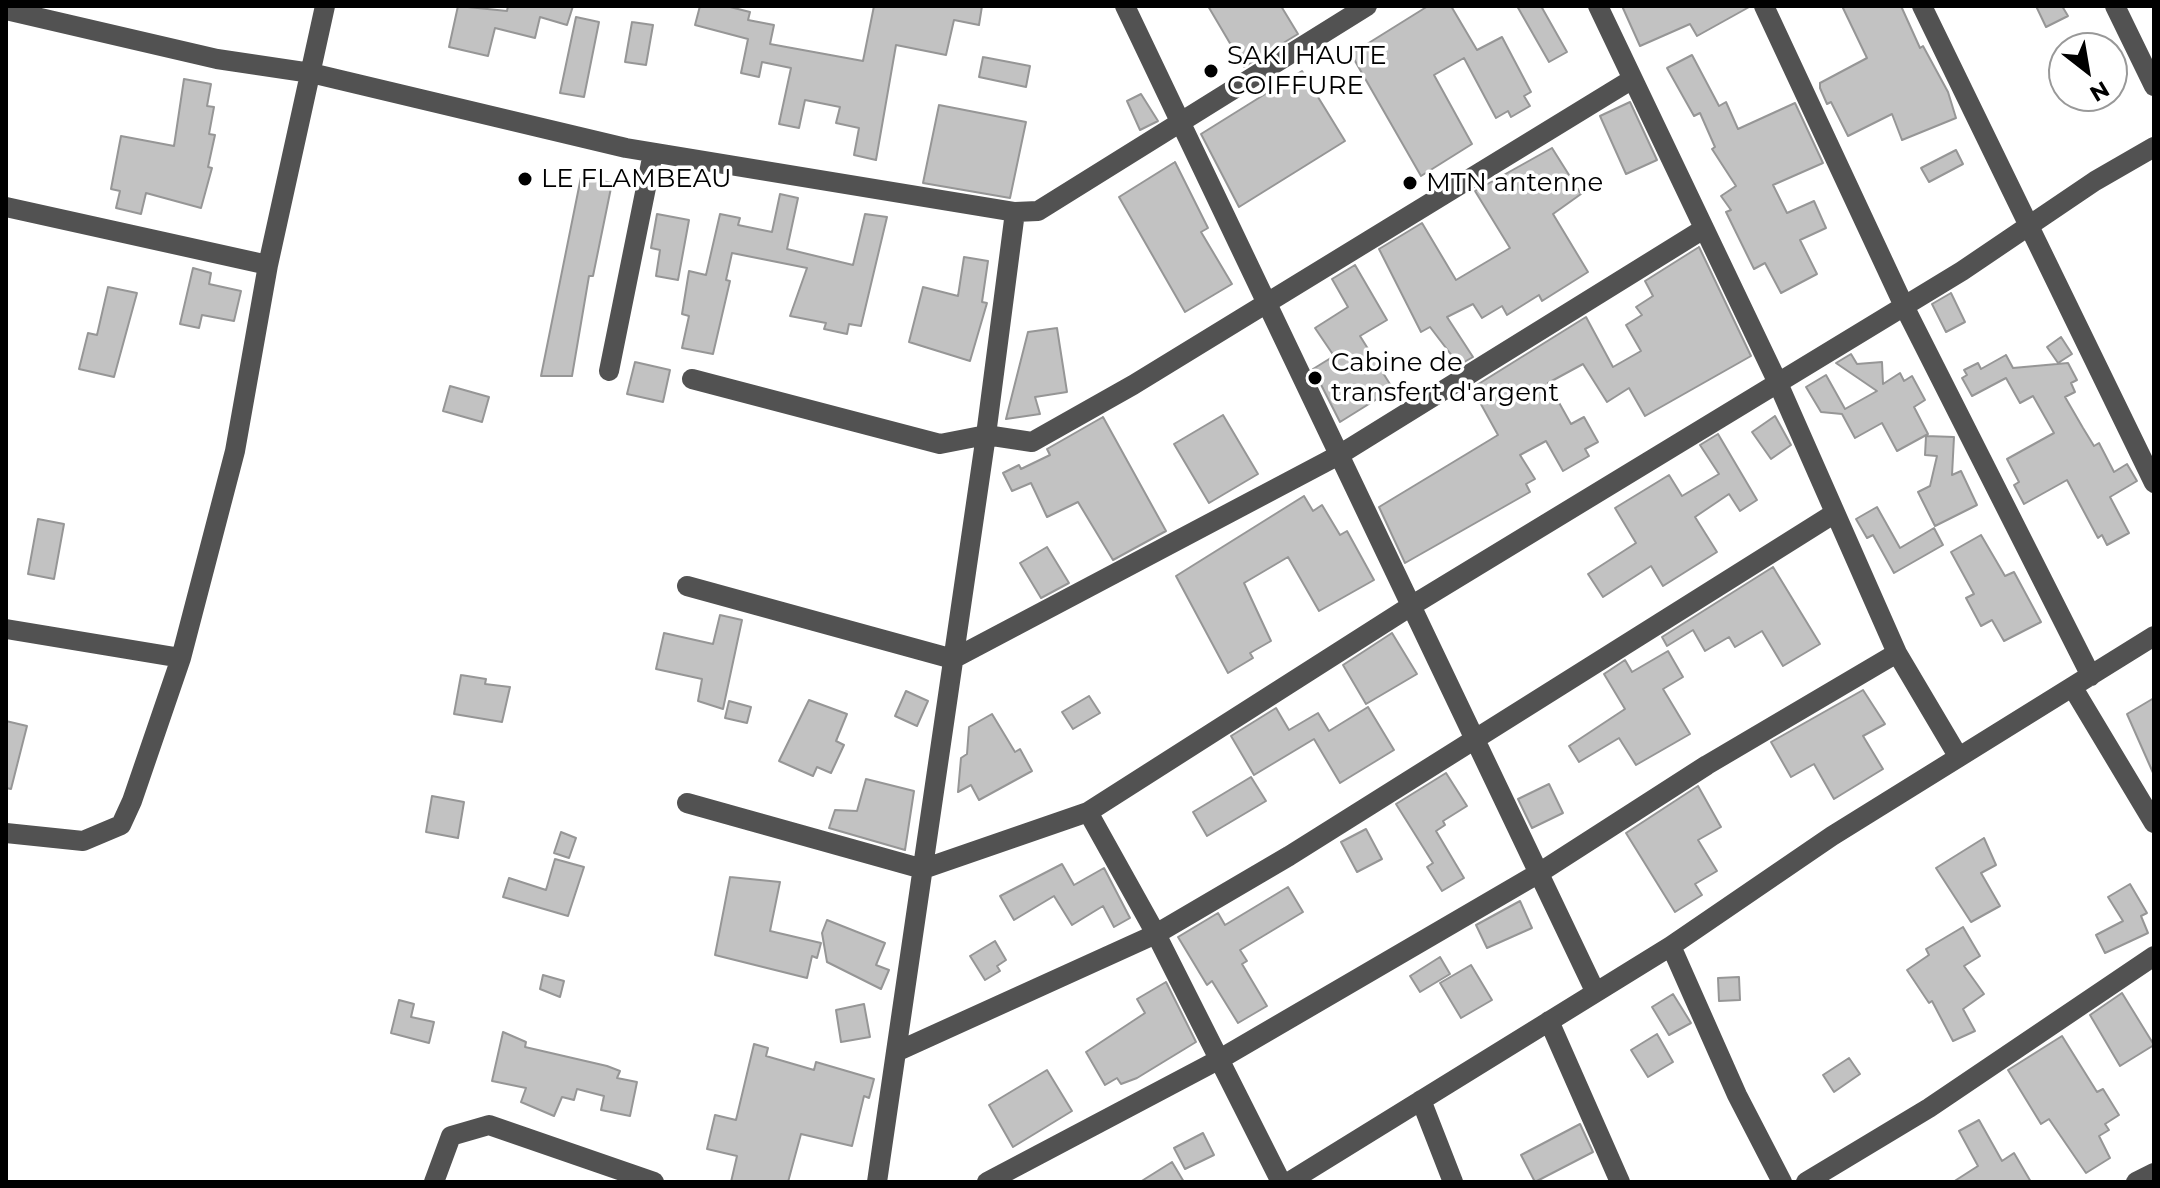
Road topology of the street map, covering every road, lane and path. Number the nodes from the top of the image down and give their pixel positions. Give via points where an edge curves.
1 (325, 6) edge
2 (1125, 6) edge
3 (1367, 6) edge
4 (1598, 6) edge
5 (1764, 6) edge
6 (1922, 6) edge
7 (2115, 6) edge
8 (6, 10) edge
9 (63, 15) edge
10 (311, 73) junction
11 (1631, 80) junction
12 (2154, 86) edge
13 (1181, 124) junction
14 (2154, 147) edge
15 (653, 153) junction
16 (6, 207) edge
17 (1015, 212) junction
18 (2029, 227) junction
19 (1702, 230) junction
20 (268, 265) junction
21 (1266, 303) junction
22 (1904, 306) junction
23 (609, 371) dead end
24 (692, 379) dead end
25 (1777, 381) junction
26 (986, 435) junction
27 (1339, 455) junction
28 (2154, 483) edge
29 (1835, 513) junction
30 (687, 586) dead end
31 (1411, 606) junction
32 (6, 629) edge
33 (2154, 636) edge
34 (1897, 653) junction
35 (181, 658) junction
36 (953, 659) junction
37 (2091, 676) junction
38 (2073, 688) junction
39 (1473, 737) junction
40 (1958, 756) junction
41 (687, 803) dead end
42 (1088, 812) junction
43 (2154, 823) edge
44 (6, 833) edge
45 (923, 869) junction
46 (1539, 873) junction
47 (1156, 934) junction
48 (1671, 946) junction
49 (2154, 956) edge
50 (1595, 991) junction
51 (1549, 1021) junction
52 (896, 1052) junction
53 (1220, 1059) junction
54 (1421, 1100) junction
55 (2154, 1173) edge
56 (434, 1182) edge
57 (654, 1182) edge
58 (877, 1182) edge
59 (987, 1182) edge
60 (1281, 1182) edge
61 (1289, 1182) edge
62 (1453, 1182) edge
63 (1620, 1182) edge
64 (1782, 1182) edge
65 (1806, 1182) edge
66 (2136, 1182) edge

1 - 10 street
2 - 13 street
3 - 13 street
4 - 11 street
5 - 22 street
6 - 18 street
7 - 12 street
8 - 9 street
9 - 10 street via 217,59
10 - 15 street
10 - 20 street
11 - 19 street
11 - 21 street
13 - 17 street via 1038,211
13 - 21 street
14 - 18 street
15 - 17 street
15 - 23 street
16 - 20 street
17 - 26 street
18 - 22 street
18 - 28 street
19 - 25 street
19 - 27 street
20 - 35 street via 235,451
21 - 26 street via 1032,442
21 - 27 street
22 - 25 street
22 - 37 street
24 - 26 street via 940,444
25 - 29 street
25 - 31 street
26 - 36 street
27 - 31 street
27 - 36 street
29 - 34 street
29 - 39 street
30 - 36 street
31 - 39 street
31 - 42 street
32 - 35 street
33 - 37 street
34 - 40 street
34 - 46 street via 1707,765
35 - 44 street via 121,825 83,841
36 - 45 street
37 - 38 street
38 - 40 street
38 - 43 street
39 - 46 street
39 - 47 street
40 - 48 street
41 - 45 street
42 - 45 street
42 - 47 street
45 - 52 street
46 - 50 street
46 - 53 street
47 - 52 street
47 - 53 street
48 - 50 street
48 - 64 street
49 - 65 street via 1903,1125
50 - 51 street
51 - 54 street
51 - 63 street
52 - 58 street
53 - 59 street
53 - 60 street
54 - 61 street
54 - 62 street
55 - 66 street
56 - 57 street via 451,1136 489,1125

